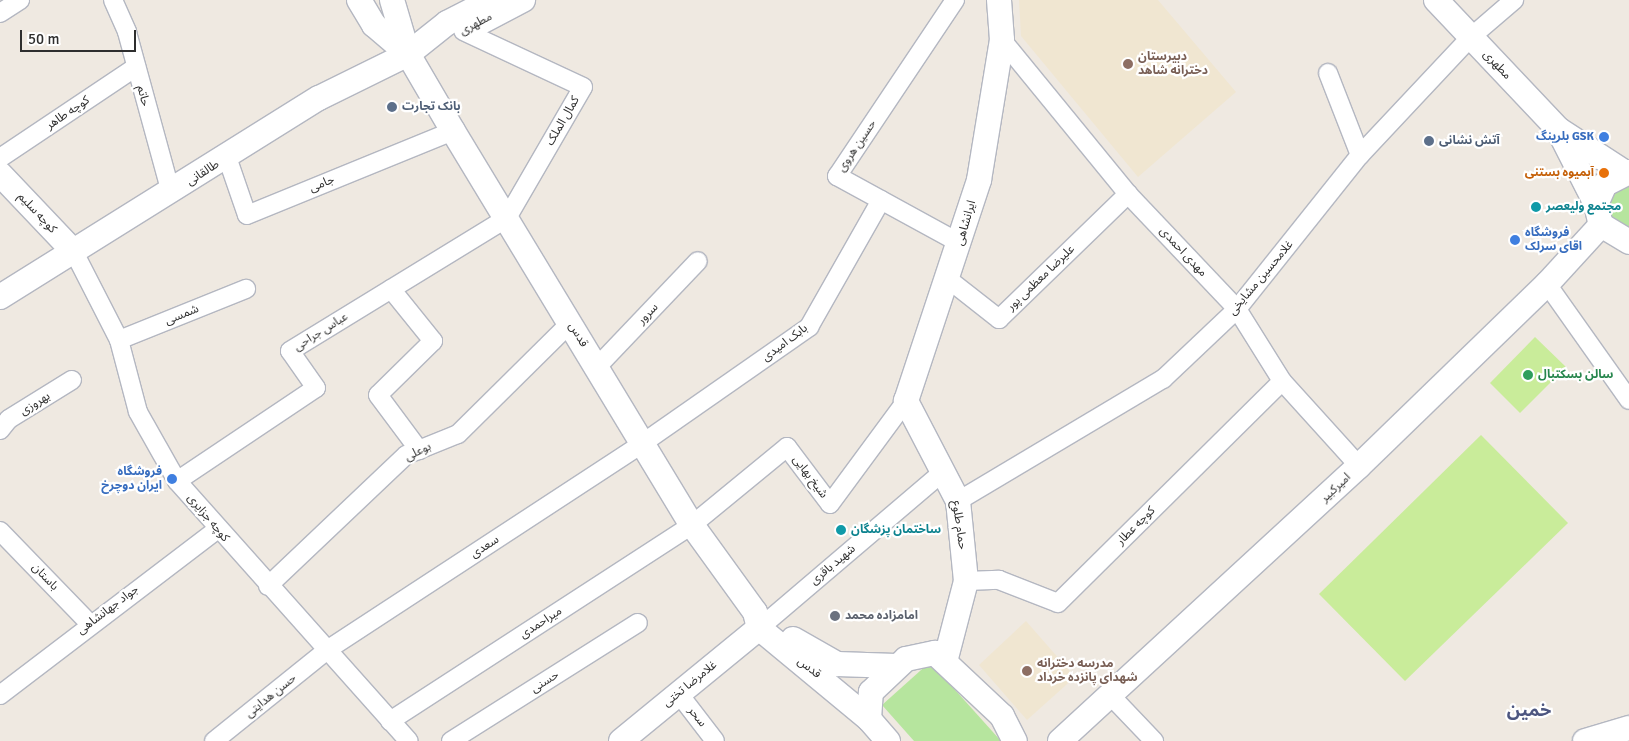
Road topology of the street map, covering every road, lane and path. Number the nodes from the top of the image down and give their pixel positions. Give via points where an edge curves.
1 (20, 0) edge
2 (113, 0) edge
3 (359, 0) edge
4 (392, 0) edge
5 (492, 0) edge
6 (523, 0) edge
7 (955, 0) edge
8 (999, 0) edge
9 (1436, 0) edge
10 (1514, 0) edge
11 (0, 13) edge
12 (464, 31) junction
13 (1471, 37) junction
14 (1002, 40) junction
15 (418, 48) junction
16 (136, 67) junction
17 (1328, 73) dead end
18 (1558, 129) junction
19 (453, 131) junction
20 (1360, 155) junction
21 (227, 157) junction
22 (0, 158) edge
23 (1626, 172) edge
24 (0, 174) edge
25 (171, 193) junction
26 (1128, 194) junction
27 (881, 200) junction
28 (1599, 214) junction
29 (507, 218) junction
30 (1629, 242) edge
31 (961, 244) junction
32 (74, 252) junction
33 (698, 261) dead end
34 (948, 280) junction
35 (1547, 284) junction
36 (246, 289) dead end
37 (391, 289) junction
38 (0, 297) edge
39 (1237, 309) junction
40 (570, 323) junction
41 (119, 340) junction
42 (597, 367) junction
43 (72, 380) dead end
44 (1282, 381) junction
45 (1629, 400) edge
46 (906, 401) junction
47 (0, 430) edge
48 (643, 443) junction
49 (419, 450) junction
50 (1360, 466) junction
51 (943, 472) junction
52 (177, 481) junction
53 (958, 501) junction
54 (692, 525) junction
55 (218, 529) junction
56 (0, 532) edge
57 (966, 581) junction
58 (268, 586) junction
59 (761, 620) junction
60 (89, 623) junction
61 (638, 623) dead end
62 (327, 650) junction
63 (946, 658) junction
64 (896, 666) junction
65 (679, 694) junction
66 (0, 695) edge
67 (1112, 697) junction
68 (869, 719) junction
69 (390, 720) junction
70 (1629, 728) edge
71 (403, 739) edge
72 (214, 741) edge
73 (451, 741) edge
74 (621, 741) edge
75 (715, 741) edge
76 (888, 741) edge
77 (1015, 741) edge
78 (1060, 741) edge
79 (1154, 741) edge
80 (1585, 741) edge

1 - 11 street
2 - 16 street, حاتم
3 - 15 main road via 374,25
4 - 15 main road
5 - 15 main road, مطهری via 447,23
6 - 12 main road, مطهری
7 - 27 street, حسین هروی via 837,176
8 - 14 main road, ایرانشاهی
9 - 13 main road, مطهری
10 - 13 street, غلامحسین مشایخی
12 - 15 main road, مطهری
12 - 29 street, کمال الملک via 582,87
13 - 18 main road, مطهری
13 - 20 street, غلامحسین مشایخی
14 - 26 street, مهدی احمدی
14 - 31 main road, ایرانشاهی via 978,180
15 - 19 main road, قدس
15 - 21 main road, طالقانی via 319,98
16 - 22 street, کوچه طاهر
16 - 25 street, حاتم
17 - 20 street
18 - 23 main road, مطهری
18 - 28 main road, مطهری
19 - 21 street, جامی via 247,214
19 - 29 main road, قدس
20 - 39 street, غلامحسین مشایخی
21 - 25 main road, طالقانی
23 - 28 main road, امیرکبیر via 1605,184
24 - 32 main road, کوچه سلیم
25 - 32 main road, طالقانی
26 - 34 street, علیرضا معظمی پور via 999,319
26 - 39 street, مهدی احمدی
27 - 31 street, حسین هروی
27 - 48 street, بابک امیدی via 809,327
28 - 30 main road
28 - 35 main road, امیرکبیر
29 - 37 street, عباس جراحی
29 - 40 main road, قدس
31 - 34 main road, ایرانشاهی
32 - 38 main road, طالقانی
32 - 41 street, کوچه جزایری
33 - 42 street, سرور
34 - 46 main road, ایرانشاهی
35 - 45 street
35 - 50 main road, امیرکبیر
36 - 41 street, شمسی
37 - 49 street via 433,341 378,395
37 - 52 street, عباس جراحی via 290,350 316,388
39 - 44 street, مهدی احمدی
39 - 53 street, غلامحسین مشایخی via 1163,379
40 - 42 main road, قدس
40 - 49 street, بوعلی via 458,434
41 - 52 street, کوچه جزایری via 138,412
42 - 48 main road, قدس
43 - 47 street, بهروزی via 9,419
44 - 50 street, مهدی احمدی
44 - 57 street, کوچه عطار via 1058,603 999,580
46 - 51 main road, حمام طلوع
46 - 54 street, شیخ بهایی via 830,504 787,446
48 - 54 main road, قدس
48 - 62 street, سعدی
49 - 58 street, بوعلی via 406,455
50 - 67 main road, امیرکبیر
51 - 53 main road, حمام طلوع
51 - 59 street, شهید باقری
52 - 55 street, کوچه جزایری
53 - 57 main road, حمام طلوع
54 - 59 main road, قدس
54 - 69 street, میراحمدی
55 - 58 street, کوچه جزایری
55 - 60 street, جواد جهانشاهی
56 - 60 street, باستان
57 - 63 main road, حمام طلوع
58 - 62 street, کوچه جزایری
59 - 64 main road, قدس via 804,648 837,664
59 - 65 main road, غلامرضا تختی
59 - 68 main road, قدس
60 - 66 street, جواد جهانشاهی
61 - 73 street, حسنی
62 - 69 street, کوچه جزایری
62 - 72 street, حسن هدایتی
63 - 64 main road via 925,653
63 - 77 main road via 1002,716
64 - 68 main road via 871,692
65 - 74 main road, غلامرضا تختی
65 - 75 street, سحر
67 - 78 main road, امیرکبیر
67 - 79 street
68 - 76 main road, قدس
69 - 71 street, کوچه جزایری
70 - 80 main road

